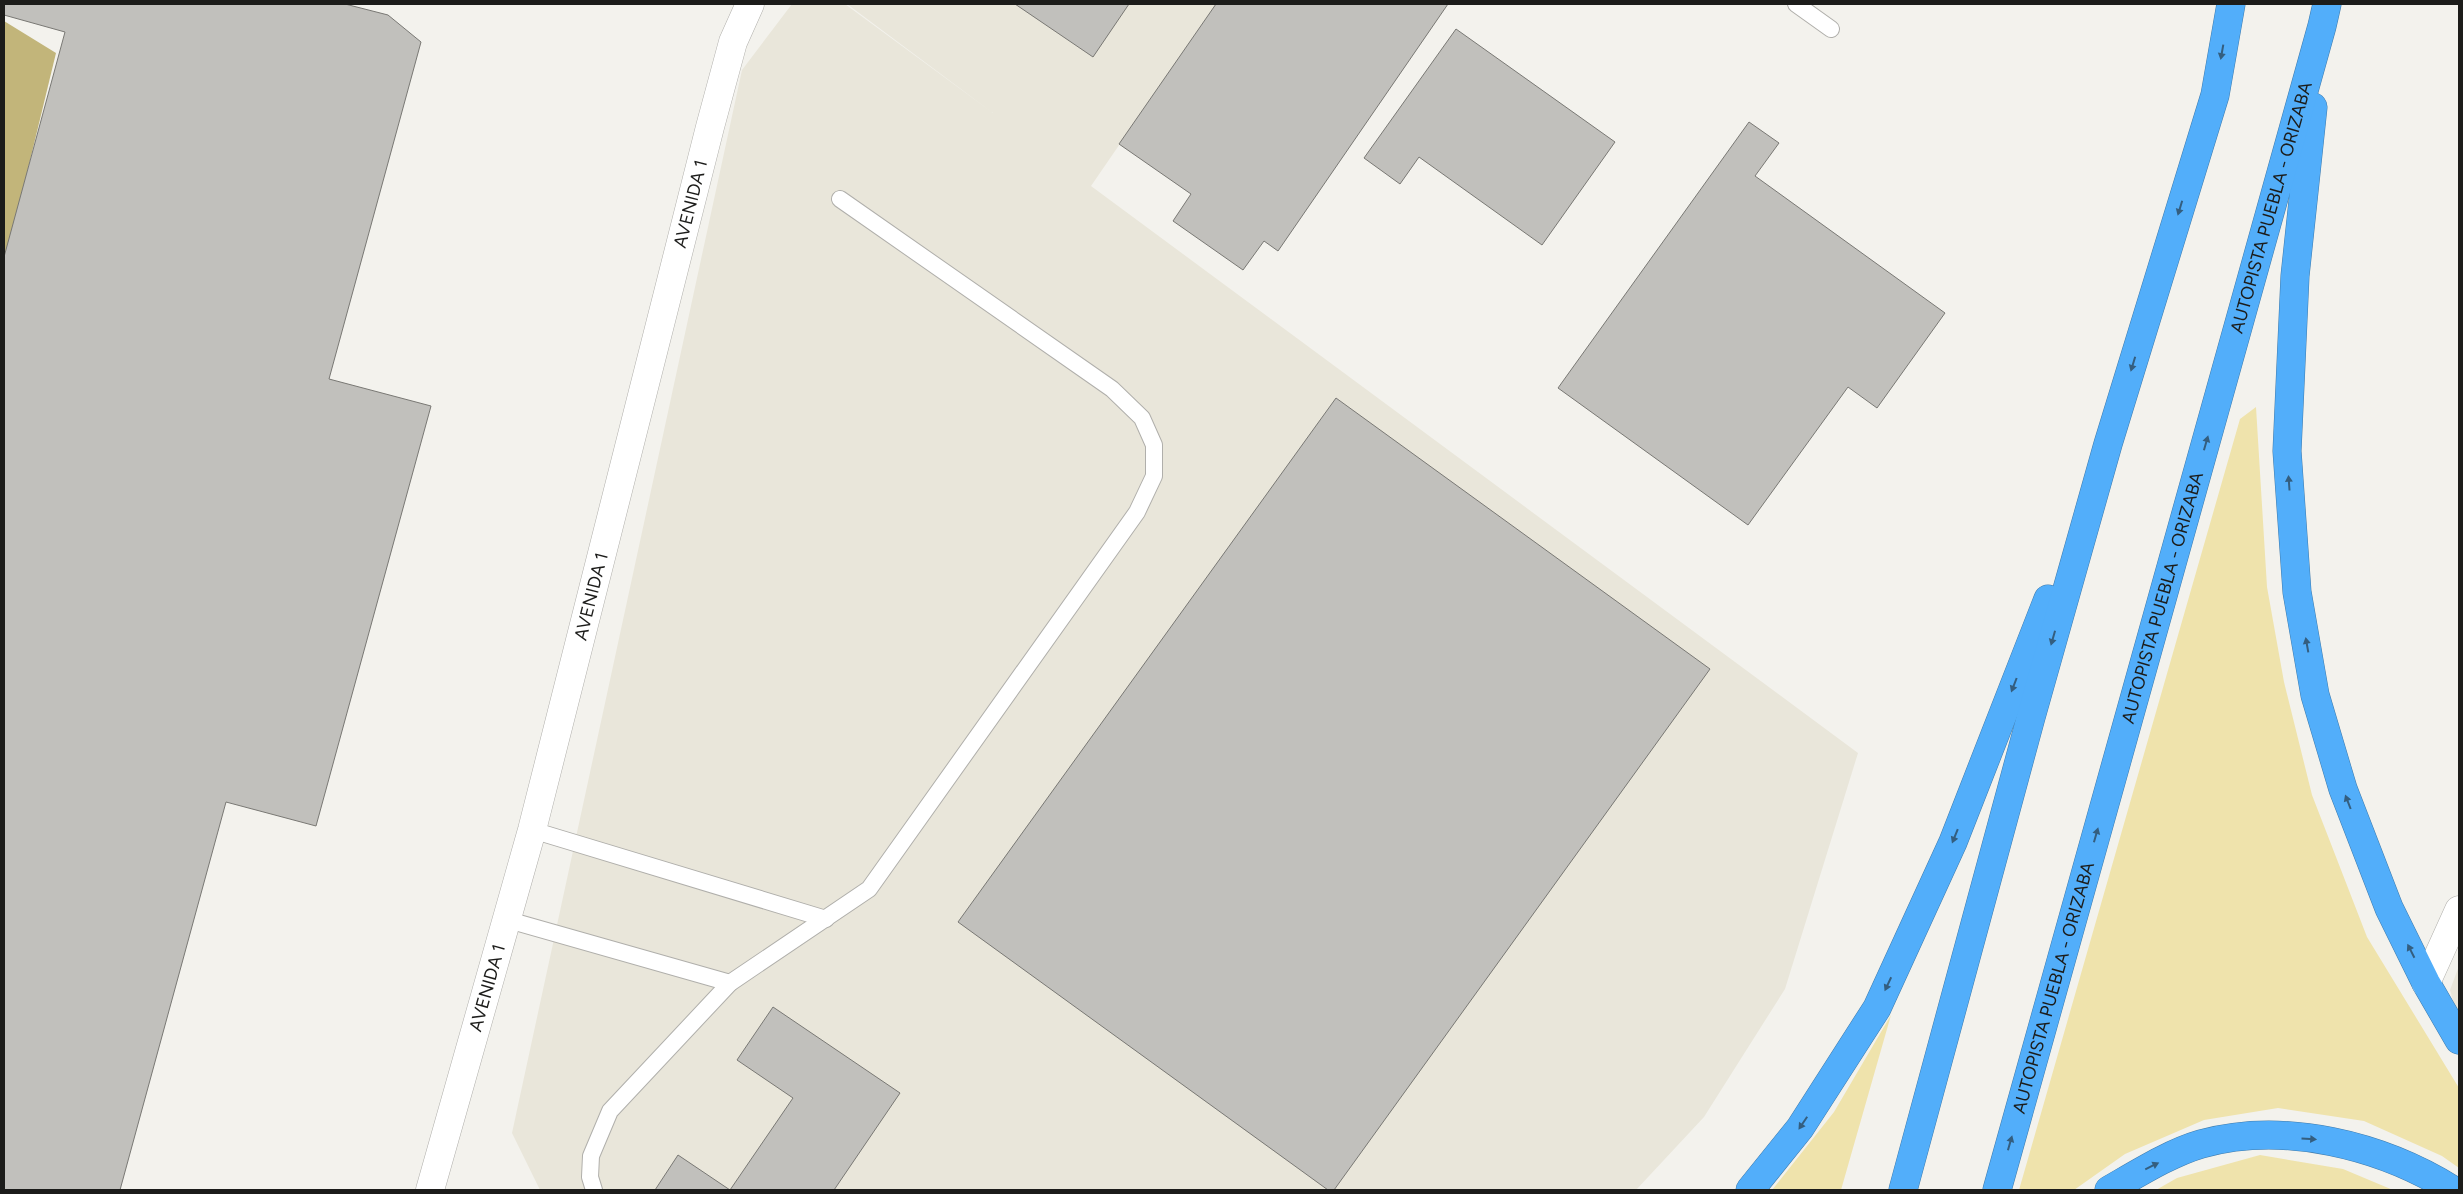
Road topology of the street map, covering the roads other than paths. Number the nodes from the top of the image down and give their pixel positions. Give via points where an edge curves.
1 (750, 4) edge
2 (1796, 4) edge
3 (2231, 4) edge
4 (2324, 15) edge
5 (1831, 29) dead end
6 (840, 199) dead end
7 (2108, 444) junction
8 (532, 830) junction
9 (2459, 912) edge
10 (826, 919) junction
11 (508, 920) junction
12 (2426, 982) junction
13 (730, 983) junction
14 (2459, 1040) edge
15 (430, 1190) edge
16 (594, 1190) edge
17 (1750, 1190) edge
18 (1903, 1190) edge
19 (1997, 1190) edge
20 (2109, 1190) edge
21 (2453, 1190) edge

1 - 8 street, AVENIDA 1 via 733,42 710,126
2 - 5 lane
3 -> 7 highway via 2214,95
12 -> 4 highway via 2389,908 2342,789 2316,695 2297,592 2287,451 2295,276
19 -> 4 highway, AUTOPISTA PUEBLA - ORIZABA
6 - 10 lane via 1112,389 1142,418 1154,445 1154,476 1137,512 870,889
7 -> 17 highway via 1953,842 1877,1008 1800,1128
7 -> 18 highway via 2030,717
8 - 10 lane
8 - 11 street, AVENIDA 1
9 - 12 street
10 - 13 lane
11 - 13 lane
11 - 15 street, AVENIDA 1
12 - 14 highway
13 - 16 lane via 610,1111 591,1156 590,1176
20 -> 21 highway via 2200,1144 2259,1135 2320,1140 2380,1154

